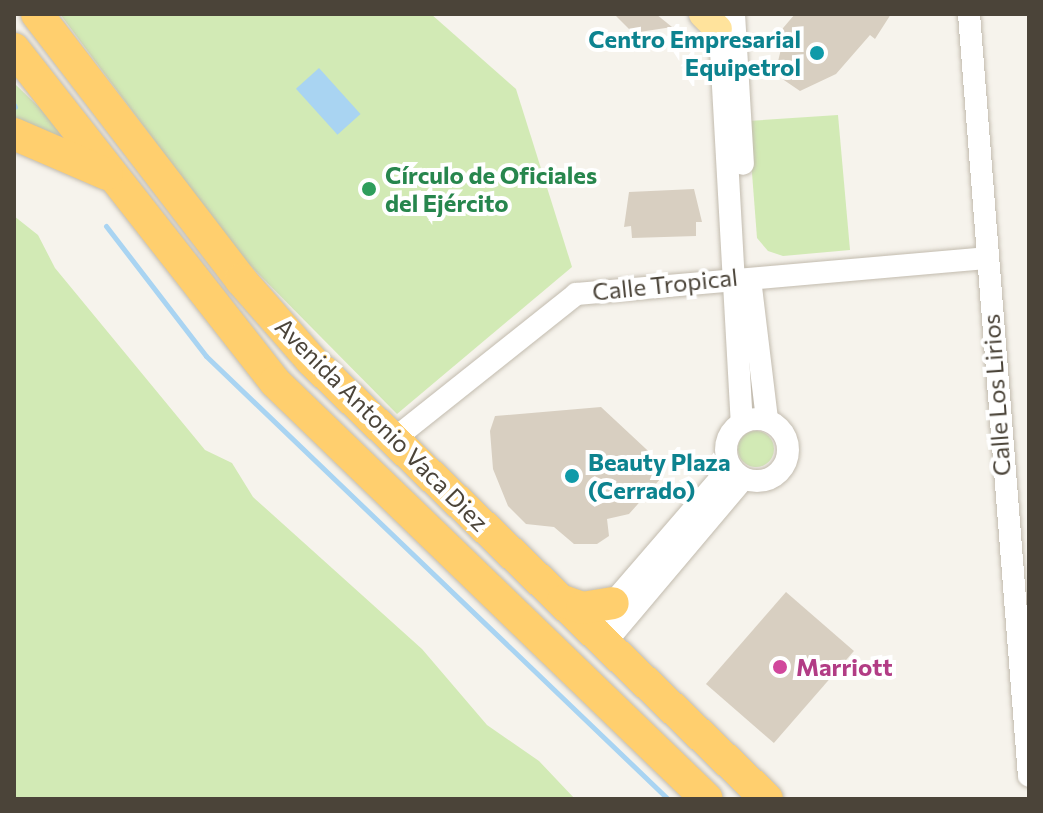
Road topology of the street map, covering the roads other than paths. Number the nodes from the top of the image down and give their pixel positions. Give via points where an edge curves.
1 (37, 14) edge
2 (969, 14) edge
3 (718, 18) edge
4 (14, 49) edge
5 (14, 134) edge
6 (109, 175) junction
7 (986, 258) junction
8 (743, 276) junction
9 (310, 418) junction
10 (767, 420) junction
11 (742, 422) junction
12 (394, 439) junction
13 (736, 473) junction
14 (563, 601) junction
15 (613, 603) junction
16 (598, 636) junction
17 (1022, 664) edge
18 (1029, 776) edge
19 (707, 799) edge
20 (767, 799) edge

1 - 12 highway, Avenida Antonio Vaca Diez via 251,292
2 - 7 street, Calle Los Lirios
3 - 8 street
4 - 6 highway, Avenida Antonio Vaca Diez
5 - 6 highway
6 - 9 highway, Avenida Antonio Vaca Diez via 227,327
7 - 8 street, Calle Tropical
7 - 17 street, Calle Los Lirios
8 - 10 street
8 - 11 street
8 - 12 street, Calle Tropical via 576,294
9 - 12 highway via 358,456 379,453
9 - 19 highway, Avenida Antonio Vaca Diez
10 - 11 street
10 - 13 street via 785,437 786,462 768,480
11 - 13 street via 726,442
12 - 14 highway, Avenida Antonio Vaca Diez
13 - 15 street
13 - 16 street
14 - 15 highway via 593,608
14 - 16 highway, Avenida Antonio Vaca Diez
15 - 16 street
16 - 20 highway, Avenida Antonio Vaca Diez
17 - 18 street, Calle Los Lirios

